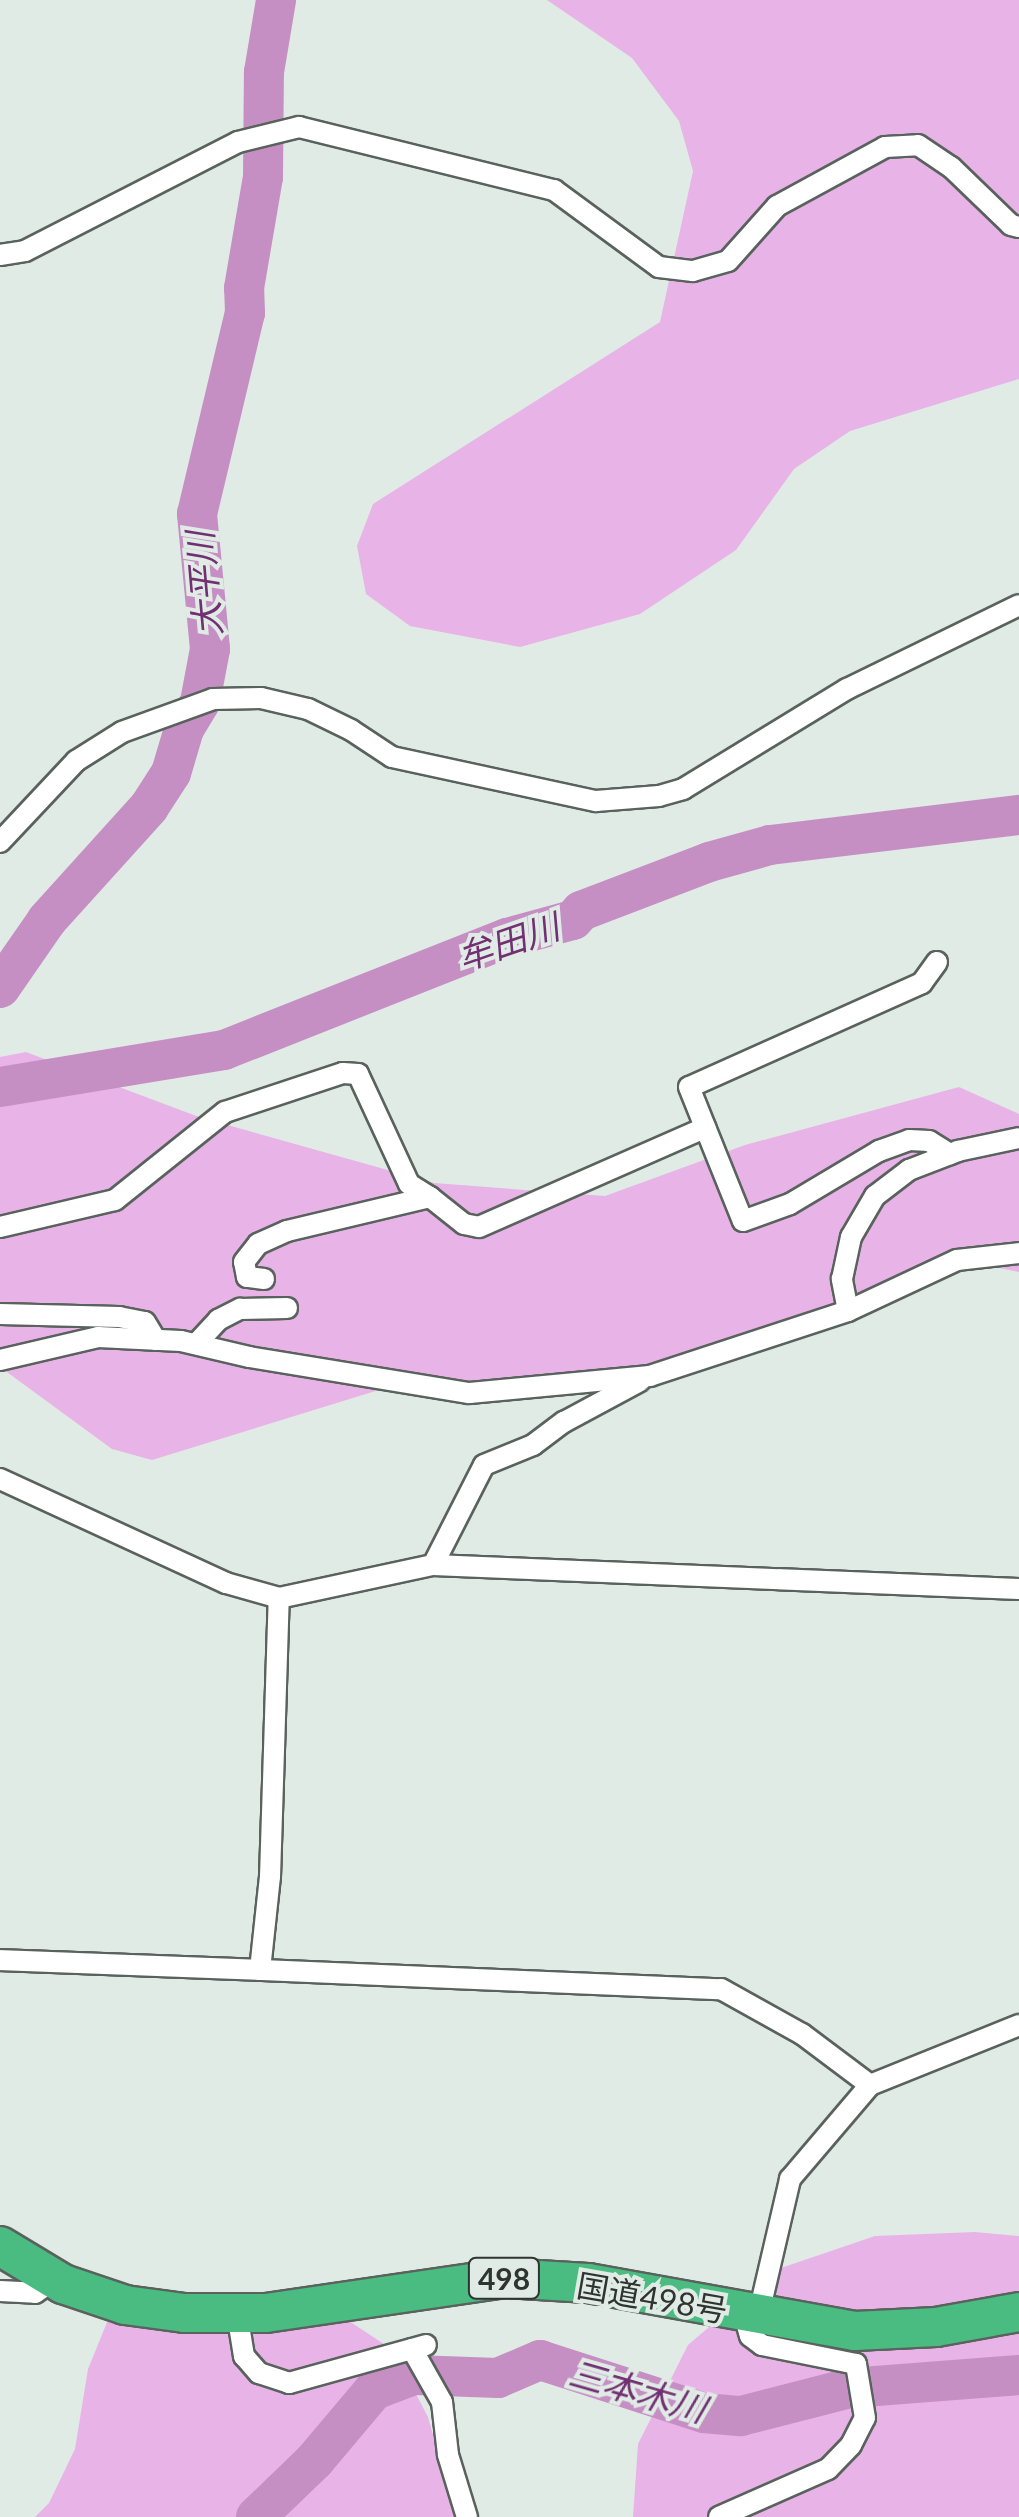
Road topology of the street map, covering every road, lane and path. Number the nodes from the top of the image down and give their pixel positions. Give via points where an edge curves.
1 (1019, 227) edge
2 (0, 254) edge
3 (1019, 605) edge
4 (0, 842) edge
5 (936, 962) dead end
6 (706, 1128) junction
7 (1019, 1138) edge
8 (950, 1154) junction
9 (430, 1197) junction
10 (0, 1227) edge
11 (1019, 1253) edge
12 (264, 1280) dead end
13 (286, 1308) dead end
14 (848, 1311) junction
15 (0, 1314) edge
16 (156, 1340) junction
17 (196, 1344) junction
18 (0, 1360) edge
19 (650, 1376) junction
20 (0, 1480) edge
21 (433, 1566) junction
22 (1019, 1589) edge
23 (279, 1598) junction
24 (0, 1960) edge
25 (260, 1970) junction
26 (1019, 2025) edge
27 (870, 2086) junction
28 (0, 2246) edge
29 (55, 2279) junction
30 (0, 2291) edge
31 (237, 2312) junction
32 (1019, 2312) edge
33 (751, 2316) junction
34 (467, 2517) edge
35 (718, 2517) edge

1 - 2 street via 918,145 885,147 777,206 728,261 693,271 659,267 554,190 299,127 238,142 26,251
3 - 4 street via 846,689 683,789 659,796 596,801 392,757 308,709 261,698 214,699 122,732 76,762
5 - 6 street via 922,982 690,1087
6 - 8 street via 743,1221 790,1204 910,1140 929,1141
6 - 9 street via 478,1227
7 - 8 street
8 - 14 street via 909,1170 874,1196 851,1237 842,1279
9 - 10 street via 409,1184 358,1074 343,1074 225,1112 115,1200
9 - 12 street via 258,1244 244,1262 246,1277
11 - 14 street via 957,1260
13 - 17 street via 240,1309 218,1320
14 - 19 street
15 - 16 street via 119,1317 145,1322
16 - 17 street
16 - 18 street via 98,1337
17 - 19 street via 469,1393
19 - 21 street via 534,1445 484,1464
20 - 23 street via 226,1584
21 - 22 street
21 - 23 street
23 - 25 street via 270,1877
24 - 25 street
25 - 27 street via 721,1989 802,2034
26 - 27 street
27 - 33 street via 790,2179
28 - 29 highway, 国道498号 / 498
29 - 30 street via 36,2293
29 - 31 highway, 国道498号 / 498 via 124,2305
31 - 33 highway, 国道498号 / 498 via 505,2278 588,2284
31 - 34 street via 244,2356 259,2373 288,2383 417,2349 442,2402 448,2456
32 - 33 highway, 国道498号 / 498 via 936,2327 856,2331
33 - 35 street via 750,2336 762,2346 856,2364 866,2418 828,2469

